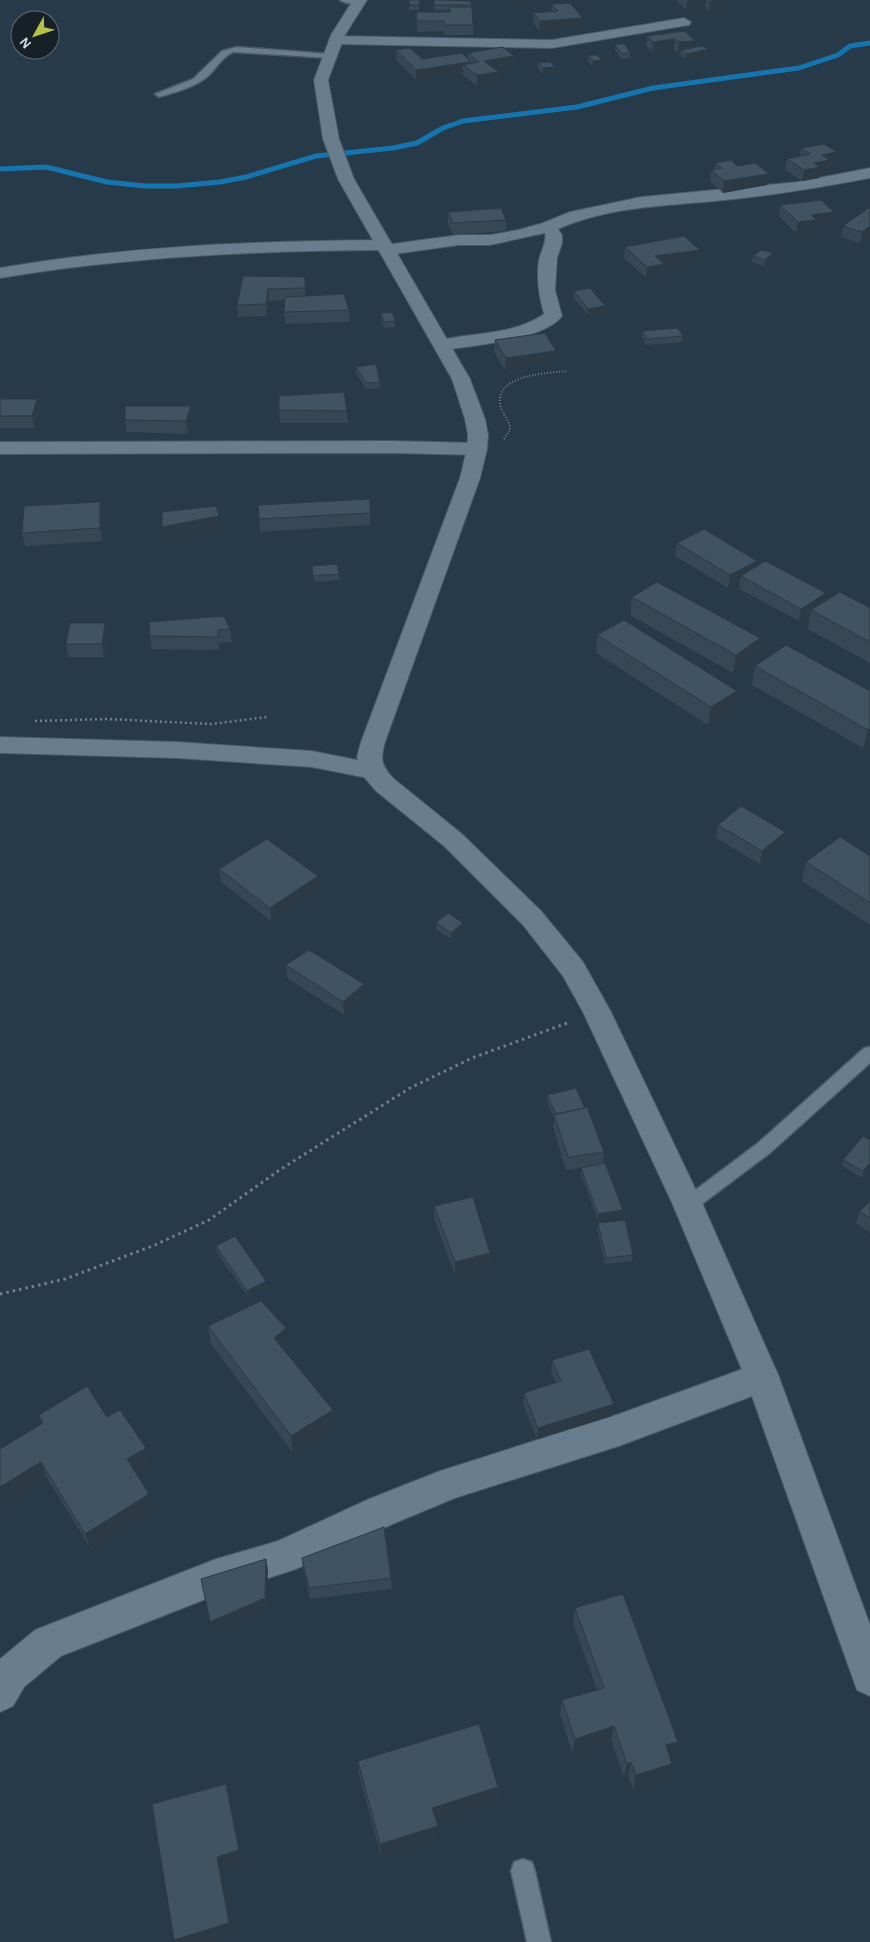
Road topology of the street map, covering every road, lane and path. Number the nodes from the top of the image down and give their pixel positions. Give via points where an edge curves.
1 (344, 0) edge
2 (359, 1) edge
3 (684, 22) dead end
4 (336, 40) junction
5 (330, 56) junction
6 (159, 94) dead end
7 (870, 173) edge
8 (551, 235) junction
9 (386, 248) junction
10 (0, 273) edge
11 (443, 346) junction
12 (568, 371) dead end
13 (0, 448) edge
14 (477, 448) junction
15 (267, 717) dead end
16 (30, 721) dead end
17 (0, 745) edge
18 (373, 770) junction
19 (597, 1012) junction
20 (870, 1053) edge
21 (688, 1205) junction
22 (0, 1294) edge
23 (762, 1377) junction
24 (870, 1678) edge
25 (0, 1693) edge
26 (523, 1871) dead end
27 (540, 1942) edge

1 - 2 lane
2 - 4 street
3 - 4 street via 552,44
4 - 5 street
5 - 6 lane via 227,50 200,78
5 - 9 street via 321,80 331,139 346,178
7 - 8 street via 798,187 642,202 576,216
8 - 9 street via 519,235
8 - 11 street via 546,290 553,316 529,329
9 - 10 street via 304,245 155,253 72,260
9 - 11 street
11 - 14 street via 475,419
12 - 14 path via 518,379 508,384 500,401 510,430 500,442
13 - 14 street
14 - 18 street via 458,514 373,742 369,756
15 - 16 path via 211,724 113,719
17 - 18 street via 177,750 312,759
18 - 19 street via 385,785 453,840 532,918 573,969
19 - 21 street
19 - 22 path via 472,1058 410,1088 281,1169 209,1220 155,1245 65,1279
20 - 21 lane via 764,1148
21 - 23 street
23 - 24 street
23 - 25 street via 618,1430 452,1483 283,1557 216,1577 48,1643 11,1674
26 - 27 lane

